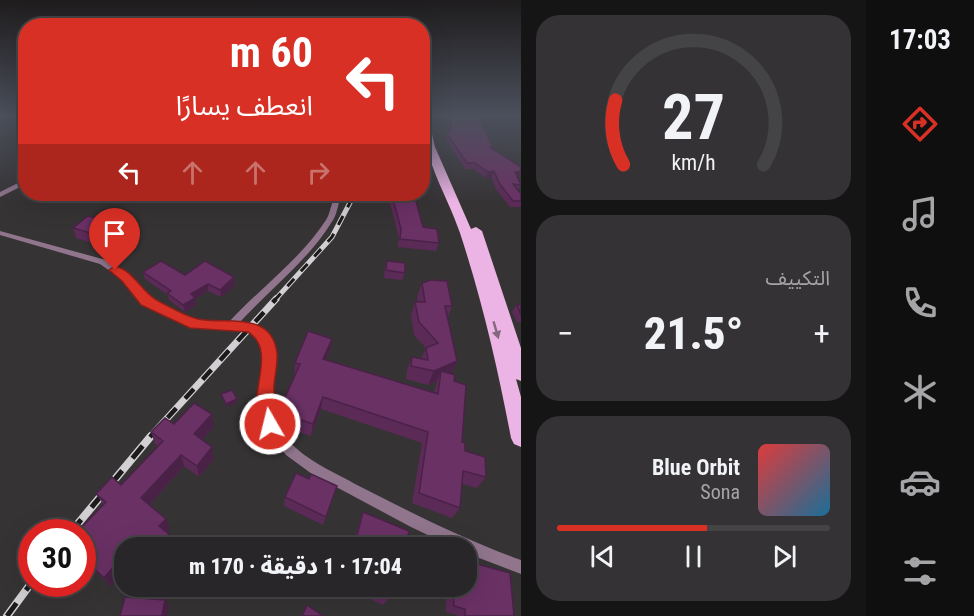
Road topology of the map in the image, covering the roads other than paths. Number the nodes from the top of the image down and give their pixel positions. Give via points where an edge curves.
1 (437, 145) edge
2 (430, 146) edge
3 (18, 185) edge
4 (0, 195) edge
5 (337, 201) edge
6 (0, 233) edge
7 (231, 326) junction
8 (521, 374) edge
9 (521, 438) edge
10 (521, 567) edge

1 - 8 main road via 476,231
2 -> 9 main road via 460,214 487,298
3 - 4 street
5 - 7 street via 332,218 283,276
6 - 7 street via 103,262 126,278 146,301 195,324
7 - 10 street via 250,327 265,338 270,353 265,400 270,424 302,461 446,537

